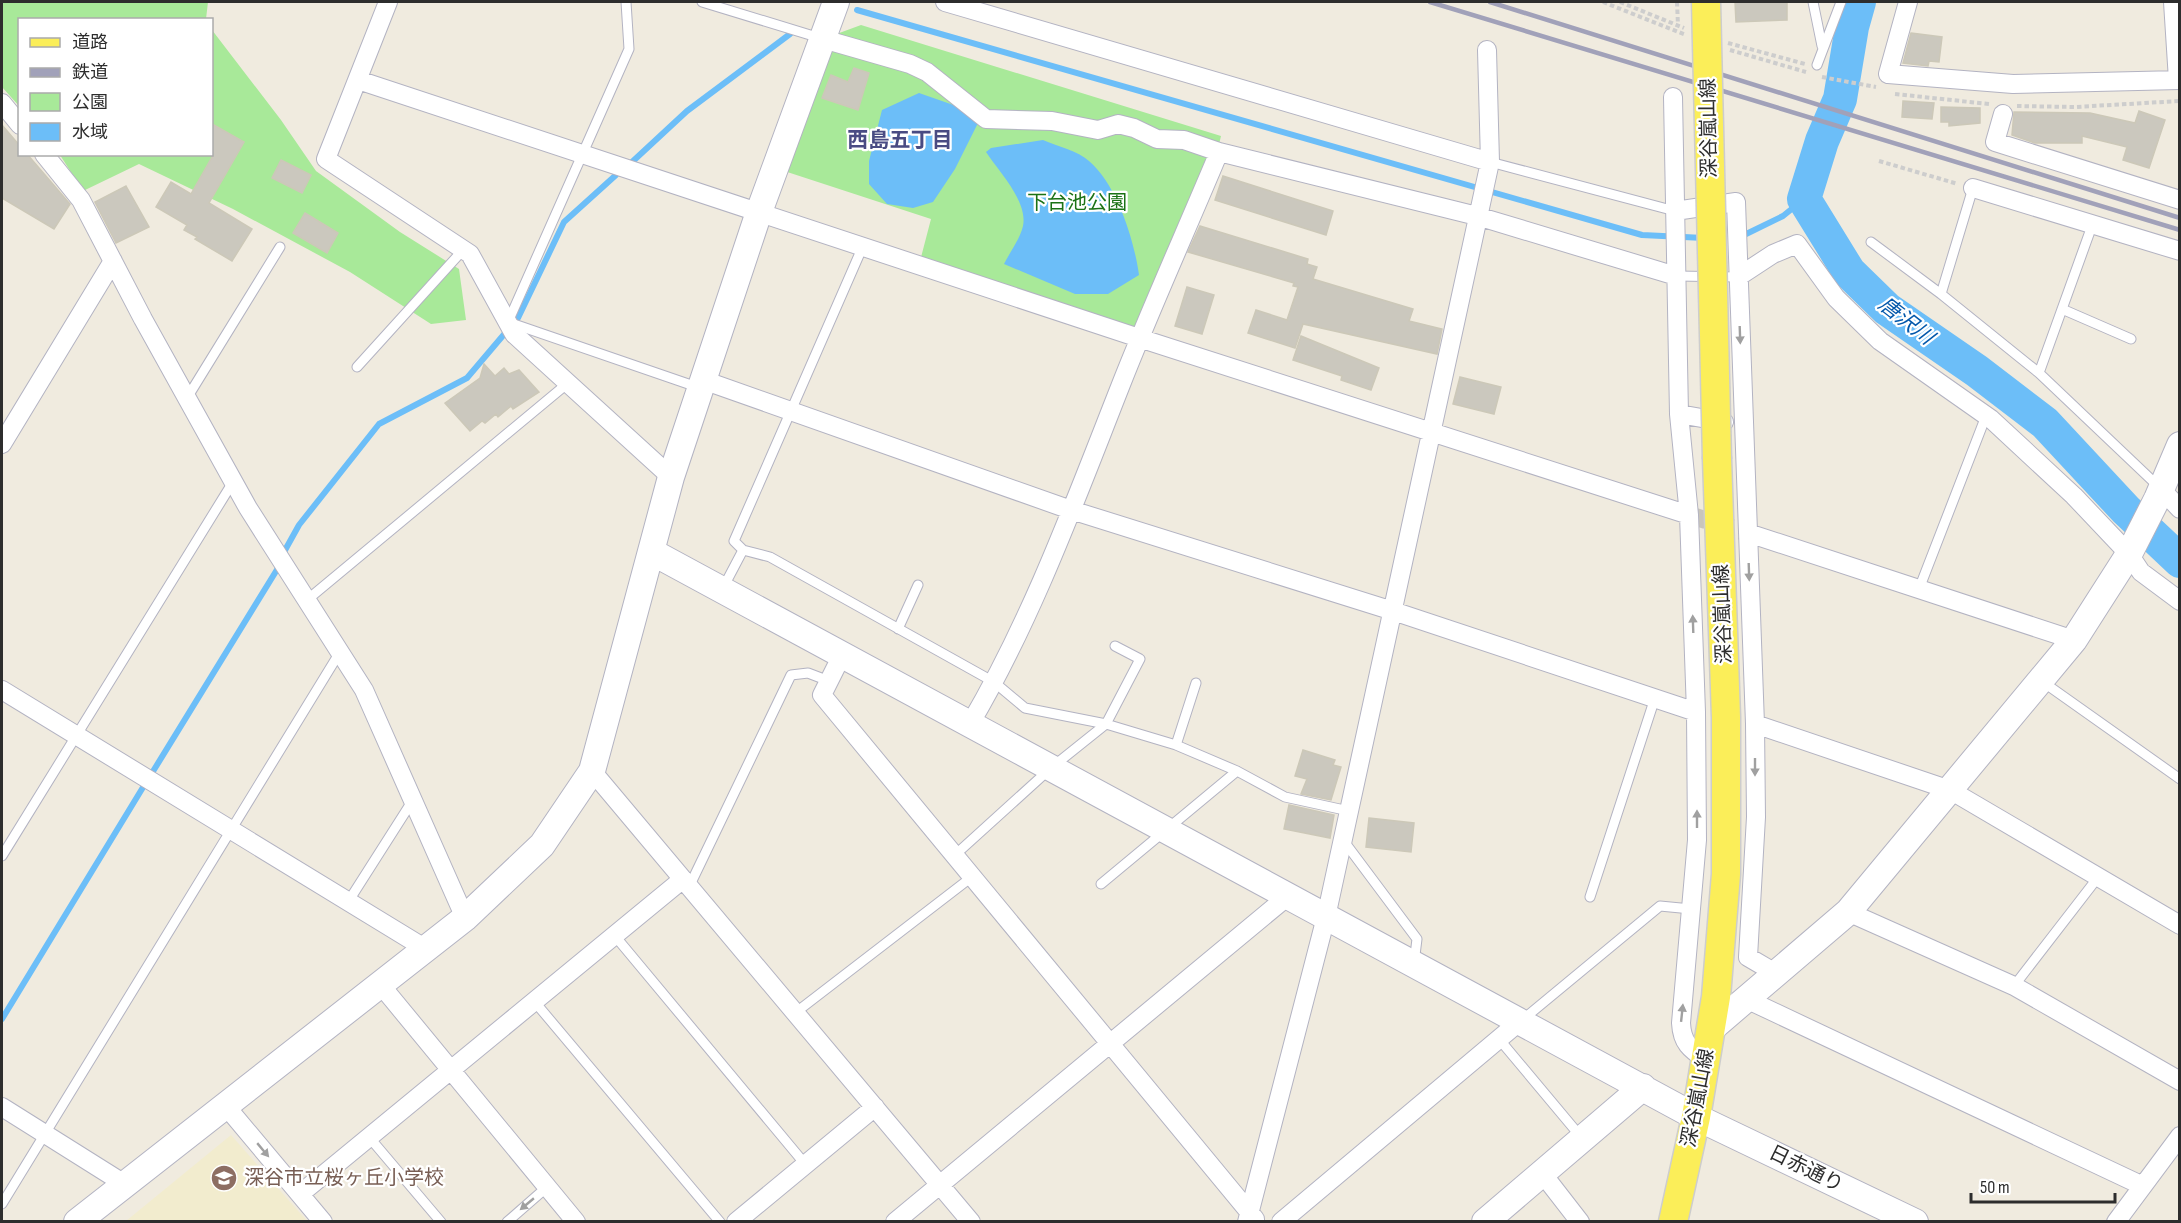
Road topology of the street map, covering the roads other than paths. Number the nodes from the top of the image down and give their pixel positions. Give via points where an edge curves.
1 (388, 2) edge
2 (626, 2) edge
3 (702, 2) edge
4 (836, 2) edge
5 (945, 2) edge
6 (1706, 2) edge
7 (1813, 2) edge
8 (1841, 2) edge
9 (1908, 2) edge
10 (2173, 2) edge
11 (823, 39) junction
12 (1822, 46) junction
13 (1487, 50) dead end
14 (1817, 65) dead end
15 (358, 80) junction
16 (2179, 80) edge
17 (1673, 97) dead end
18 (2, 103) edge
19 (2003, 114) dead end
20 (18, 123) edge
21 (1219, 152) junction
22 (583, 154) junction
23 (46, 156) edge
24 (1489, 165) junction
25 (1973, 188) joint
26 (2180, 200) edge
27 (1676, 211) junction
28 (759, 212) junction
29 (1477, 216) junction
30 (2093, 223) junction
31 (1871, 242) dead end
32 (863, 246) junction
33 (280, 247) dead end
34 (463, 250) junction
35 (2180, 251) edge
36 (112, 261) junction
37 (1676, 276) junction
38 (1738, 277) junction
39 (1941, 294) junction
40 (2062, 309) junction
41 (508, 322) junction
42 (1139, 338) junction
43 (2131, 339) dead end
44 (357, 367) dead end
45 (2039, 373) junction
46 (568, 383) junction
47 (702, 384) junction
48 (187, 398) junction
49 (791, 412) junction
50 (1679, 414) junction
51 (1986, 416) junction
52 (1744, 426) junction
53 (1430, 431) junction
54 (2, 444) edge
55 (2180, 446) edge
56 (671, 477) junction
57 (234, 482) junction
58 (2166, 499) edge
59 (1071, 510) junction
60 (1689, 515) junction
61 (1748, 533) junction
62 (2131, 549) junction
63 (743, 550) junction
64 (651, 552) junction
65 (918, 585) dead end
66 (1919, 589) junction
67 (722, 590) junction
68 (307, 600) junction
69 (2180, 601) edge
70 (1393, 611) junction
71 (898, 629) junction
72 (2074, 640) junction
73 (1115, 646) dead end
74 (340, 652) junction
75 (842, 655) junction
76 (829, 681) junction
77 (2041, 681) junction
78 (994, 682) junction
79 (1196, 683) dead end
80 (2, 690) edge
81 (1655, 698) junction
82 (1696, 712) junction
83 (970, 724) junction
84 (1106, 724) junction
85 (1755, 724) junction
86 (77, 736) junction
87 (1176, 745) junction
88 (1051, 768) junction
89 (592, 771) junction
90 (1237, 771) junction
91 (2180, 779) edge
92 (1950, 790) junction
93 (413, 800) junction
94 (1349, 811) junction
95 (229, 829) junction
96 (1166, 830) junction
97 (1343, 840) junction
98 (955, 855) junction
99 (2, 856) edge
100 (973, 876) junction
101 (2099, 876) junction
102 (686, 883) junction
103 (1101, 884) dead end
104 (1288, 896) junction
105 (1590, 897) dead end
106 (348, 902) junction
107 (1692, 909) junction
108 (1848, 912) junction
109 (1326, 917) junction
110 (465, 918) junction
111 (2180, 925) edge
112 (615, 936) junction
113 (426, 949) junction
114 (1414, 965) junction
115 (1777, 974) junction
116 (380, 984) junction
117 (2014, 986) junction
118 (1746, 999) junction
119 (534, 1001) junction
120 (795, 1013) junction
121 (1519, 1022) junction
122 (1711, 1029) junction
123 (1499, 1039) junction
124 (1112, 1043) junction
125 (1706, 1060) junction
126 (450, 1070) junction
127 (2180, 1080) edge
128 (1643, 1087) junction
129 (225, 1105) junction
130 (2, 1107) edge
131 (875, 1107) junction
132 (1696, 1117) junction
133 (44, 1134) junction
134 (2180, 1136) edge
135 (369, 1137) junction
136 (1582, 1139) junction
137 (805, 1164) junction
138 (1542, 1173) junction
139 (123, 1184) junction
140 (939, 1184) junction
141 (2143, 1186) junction
142 (547, 1187) junction
143 (300, 1194) junction
144 (2, 1204) edge
145 (1251, 1218) edge
146 (77, 1221) edge
147 (323, 1221) edge
148 (441, 1221) edge
149 (507, 1221) edge
150 (576, 1221) edge
151 (720, 1221) edge
152 (736, 1221) edge
153 (895, 1221) edge
154 (971, 1221) edge
155 (1281, 1221) edge
156 (1485, 1221) edge
157 (1580, 1221) edge
158 (1673, 1221) edge
159 (1911, 1221) edge
160 (2116, 1221) edge

1 - 15 street
2 - 22 lane via 629,49
3 - 11 lane
4 - 11 street
5 - 24 street
6 - 122 main road, 深谷嵐山線, bridge via 1726,717 1726,874
7 - 12 lane
8 - 12 lane via 1834,26
9 - 16 street via 1888,74 2013,84
10 - 16 street
11 - 21 street via 927,72 986,119 1052,121 1098,130 1118,124 1157,139 1184,140
11 - 28 street
12 - 14 lane
13 - 24 street
15 - 22 street
15 - 34 street via 326,159
17 - 27 street
18 - 20 street
19 - 26 street via 1995,142
21 - 29 street
21 - 42 street
22 - 28 street
22 - 41 lane
23 - 36 street via 81,200
24 - 27 lane
24 - 29 street
25 - 30 street
25 - 39 lane
27 - 37 street
27 - 38 street via 1736,202
28 - 32 street
28 - 47 street
29 - 37 street
29 - 53 street
30 - 35 street
30 - 40 lane
31 - 39 lane
32 - 42 street
32 - 49 lane
33 - 48 lane
34 - 41 street via 470,254
34 - 44 lane
36 - 48 street
36 - 54 street
37 - 38 lane
37 - 50 street
38 - 51 street via 1797,244 1836,298 1880,341
38 -> 52 street
39 - 45 lane
40 - 43 lane
40 - 45 lane
41 - 46 street via 514,334
41 - 47 lane
42 - 53 street
42 - 59 street
45 - 58 lane
46 - 56 street
46 - 68 lane
47 - 49 street
47 - 56 street
48 - 57 street
49 - 59 street
49 - 63 lane via 734,541
50 - 52 street
50 - 60 street
51 - 62 street
51 - 66 lane
52 - 61 street
53 - 60 street
53 - 70 street
55 - 58 street
56 - 64 street
57 - 68 street
57 - 86 lane
58 - 62 street
59 - 70 street
59 - 78 street
82 -> 60 street
61 - 66 street
61 -> 85 street
62 - 69 street via 2140,572
62 - 72 street
63 - 67 lane
63 - 71 lane via 770,557
64 - 67 street, 日赤通り
64 - 89 street
65 - 71 lane
66 - 72 street
67 - 75 street, 日赤通り
68 - 74 street
70 - 81 street
70 - 94 street
71 - 78 lane
72 - 77 street
73 - 84 lane via 1140,658
74 - 93 street via 364,690
74 - 95 lane
75 - 76 street
75 - 83 street, 日赤通り
76 - 98 street via 822,695
76 - 102 lane via 808,673 791,675
77 - 91 lane
77 - 92 street
78 - 83 street
78 - 84 lane via 1025,708
79 - 87 lane
80 - 86 street
81 - 82 street
81 - 105 lane
107 -> 82 street via 1697,840
83 - 88 street, 日赤通り
84 - 87 lane
84 - 88 lane
85 - 92 street
85 -> 115 street via 1756,817 1748,957
86 - 95 street
86 - 99 lane
87 - 90 lane
88 - 96 street, 日赤通り
88 - 98 lane
89 - 102 street
89 - 110 street via 542,845
90 - 94 lane via 1285,797
90 - 96 lane
92 - 101 street
92 - 108 street
93 - 106 lane
93 - 110 street
94 - 97 street
95 - 106 street
95 - 133 lane
96 - 103 lane
96 - 104 street, 日赤通り
97 - 109 street
97 - 114 lane via 1417,939
98 - 100 street
100 - 120 lane
100 - 124 street
101 - 111 street
101 - 117 lane
102 - 112 street
102 - 120 street
104 - 109 street, 日赤通り
104 - 124 street
106 - 113 street
107 - 121 lane via 1660,906
125 -> 107 street via 1688,1048 1682,1037
108 - 115 street
108 - 117 street
109 - 114 street, 日赤通り
109 - 145 street
110 - 113 street
112 - 119 street
112 - 137 lane
113 - 116 street
114 - 121 street, 日赤通り
115 - 118 street
116 - 126 street
116 - 129 street
117 - 127 street
118 - 122 street
118 - 141 street
119 - 126 street
119 - 151 lane
120 - 131 street
121 - 123 street
121 - 128 street, 日赤通り
122 - 125 main road, 深谷嵐山線
123 - 136 lane
123 - 155 street
124 - 140 street
124 - 145 street
125 - 132 main road, 深谷嵐山線
126 - 135 street
126 - 142 street
128 - 132 street, 日赤通り
128 - 136 street
129 - 139 street
129 -> 143 street
130 - 133 street
131 - 137 street
131 - 140 street
132 - 158 main road, 深谷嵐山線
132 - 159 street, 日赤通り
133 - 139 street
133 - 144 lane
134 - 141 street
135 - 143 street
135 - 148 lane
136 - 138 street
137 - 152 street
138 - 156 street
138 - 157 street
139 - 146 street
140 - 153 street
140 - 154 street
141 - 160 street
142 -> 149 lane
142 - 150 street
143 - 147 street

